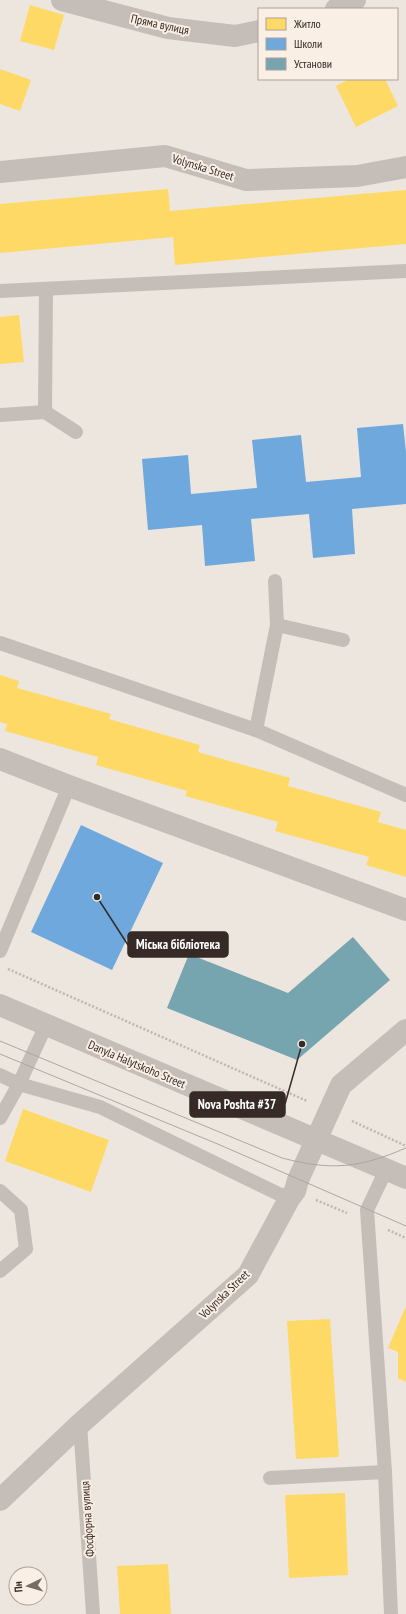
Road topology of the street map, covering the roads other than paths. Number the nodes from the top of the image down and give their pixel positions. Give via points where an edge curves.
1 (62, 0) edge
2 (355, 0) edge
3 (338, 8) edge
4 (258, 32) edge
5 (406, 167) edge
6 (0, 172) edge
7 (406, 271) edge
8 (46, 289) junction
9 (0, 291) edge
10 (45, 412) junction
11 (0, 415) edge
12 (76, 432) dead end
13 (275, 581) dead end
14 (277, 625) junction
15 (343, 640) dead end
16 (0, 643) edge
17 (256, 730) junction
18 (0, 759) edge
19 (69, 786) junction
20 (406, 795) edge
21 (406, 910) edge
22 (0, 951) edge
23 (0, 1005) edge
24 (46, 1025) junction
25 (406, 1030) edge
26 (0, 1075) edge
27 (19, 1084) junction
28 (0, 1118) edge
29 (316, 1140) junction
30 (386, 1170) junction
31 (406, 1178) edge
32 (0, 1190) edge
33 (289, 1199) junction
34 (0, 1271) edge
35 (80, 1424) junction
36 (385, 1472) junction
37 (270, 1478) dead end
38 (0, 1500) edge
39 (93, 1614) edge
40 (391, 1614) edge

1 - 4 street, Пряма вулиця via 168,28 235,36
2 - 3 street
5 - 6 street, Volynska Street via 357,176 246,180 165,156
7 - 8 lane
8 - 9 lane
8 - 10 lane
10 - 11 lane
10 - 12 lane
13 - 14 lane
14 - 15 lane
14 - 17 lane
16 - 17 lane
17 - 20 lane
18 - 19 street
19 - 21 street
19 - 22 lane
23 - 24 street, Danyla Halytskoho Street
24 - 27 lane
24 - 29 street, Danyla Halytskoho Street
25 - 29 street, Volynska Street via 341,1085
26 - 27 lane
27 - 28 lane
27 - 33 lane via 100,1107
29 - 30 street, Danyla Halytskoho Street
29 - 33 street, Volynska Street via 295,1191
30 - 31 street, Danyla Halytskoho Street
30 - 36 lane via 367,1210
32 - 34 lane via 21,1210 26,1249
33 - 35 street, Volynska Street via 248,1275
35 - 38 street, Volynska Street
35 - 39 lane, Фосфорна вулиця
36 - 37 lane
36 - 40 lane

